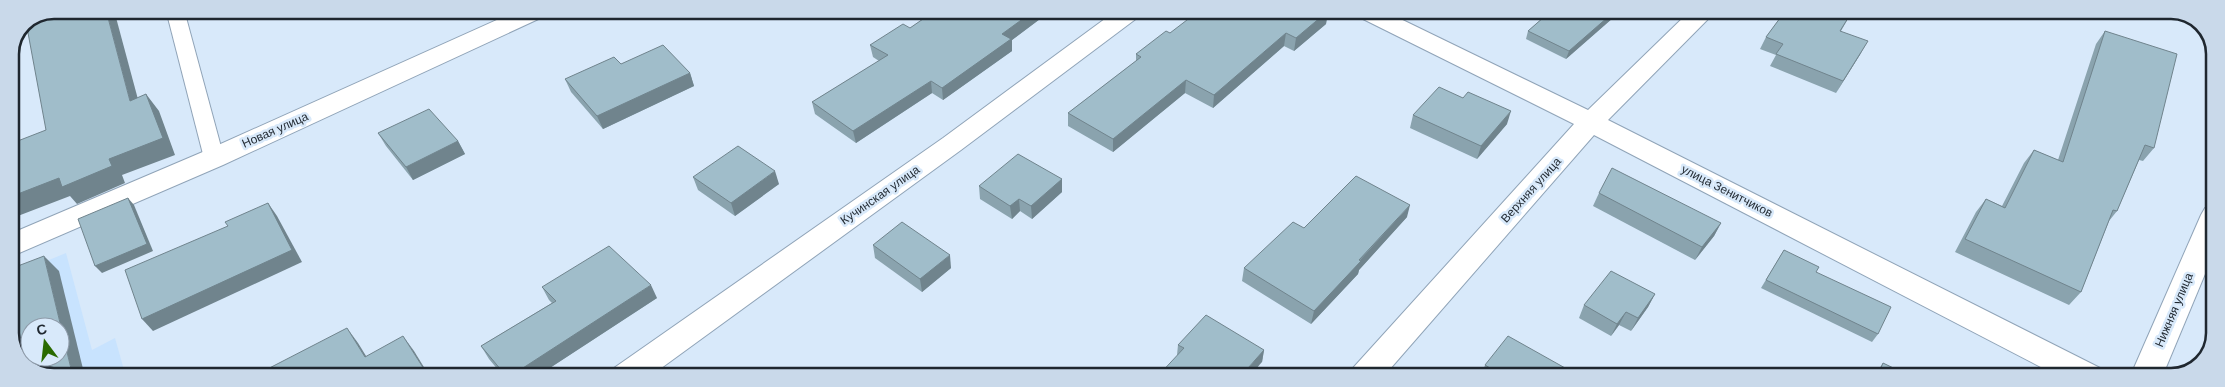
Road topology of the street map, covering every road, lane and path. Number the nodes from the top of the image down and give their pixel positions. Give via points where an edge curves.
1 (177, 19) edge
2 (519, 19) edge
3 (1121, 19) edge
4 (1380, 19) edge
5 (1696, 19) edge
6 (1591, 122) junction
7 (214, 158) junction
8 (2206, 236) edge
9 (19, 242) edge
10 (638, 368) edge
11 (1372, 368) edge
12 (2071, 368) edge
13 (2150, 368) edge

1 - 7 lane
2 - 7 street, Новая улица
3 - 10 street, Кучинская улица
4 - 6 street, улица Зенитчиков
5 - 6 street, Верхняя улица
6 - 11 street, Верхняя улица
6 - 12 street, улица Зенитчиков
7 - 9 street, Новая улица
8 - 13 street, Нижняя улица

